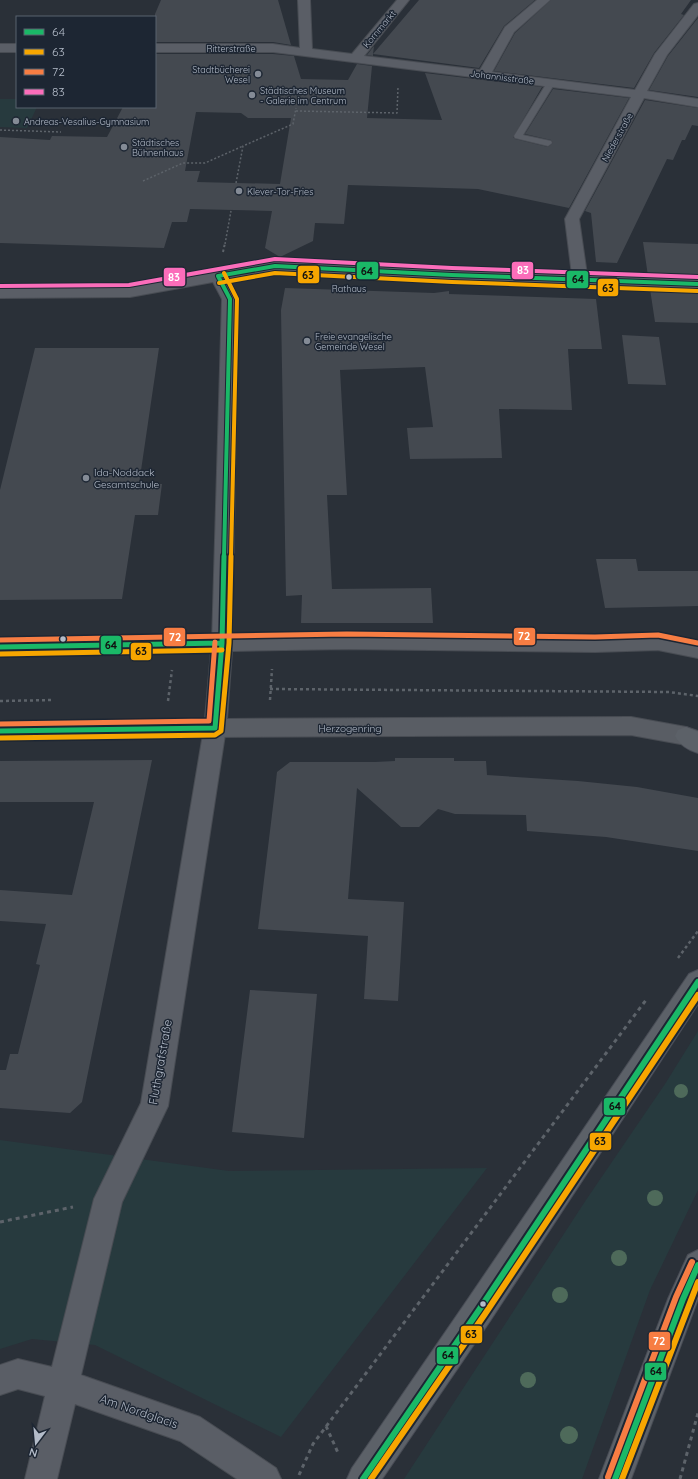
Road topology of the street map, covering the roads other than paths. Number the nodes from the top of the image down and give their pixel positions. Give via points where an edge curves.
1 (304, 0) edge
2 (403, 0) edge
3 (544, 0) edge
4 (698, 7) edge
5 (0, 48) edge
6 (16, 48) edge
7 (156, 48) edge
8 (306, 52) junction
9 (356, 58) junction
10 (484, 76) junction
11 (551, 83) junction
12 (640, 94) junction
13 (698, 103) edge
14 (548, 143) dead end
15 (218, 276) junction
16 (580, 280) junction
17 (698, 284) edge
18 (0, 293) edge
19 (222, 643) junction
20 (0, 647) edge
21 (698, 650) edge
22 (215, 728) junction
23 (0, 731) edge
24 (694, 740) edge
25 (698, 982) edge
26 (698, 1265) edge
27 (690, 1304) edge
28 (0, 1380) edge
29 (64, 1385) junction
30 (41, 1479) edge
31 (266, 1479) edge
32 (362, 1479) edge
33 (615, 1479) edge

1 - 8 street
2 - 9 street, Kornmarkt
3 - 10 street via 509,30
4 - 12 street, Niederstraße via 661,54
5 - 6 street
7 - 8 street, Ritterstraße via 272,48
8 - 9 street, Johannisstraße
9 - 10 street, Johannisstraße
10 - 11 street, Johannisstraße
11 - 12 street, Johannisstraße
11 - 14 lane via 518,136
12 - 13 street, Johannisstraße
12 - 16 street, Niederstraße via 572,220
15 - 16 street via 275,266
15 - 18 street via 130,292
15 - 19 street via 230,299
16 - 17 street
19 - 20 main road
19 - 21 main road via 658,642
19 - 22 main road
22 - 23 main road, Herzogenring
22 - 24 main road, Herzogenring via 631,726
22 - 29 street, Fluthgrafstraße via 154,1106 108,1199
25 - 32 main road via 483,1304
26 - 27 main road
27 - 33 main road
28 - 29 street, Am Nordglacis via 18,1374
29 - 30 street, Fluthgrafstraße
29 - 31 street, Am Nordglacis via 189,1428

